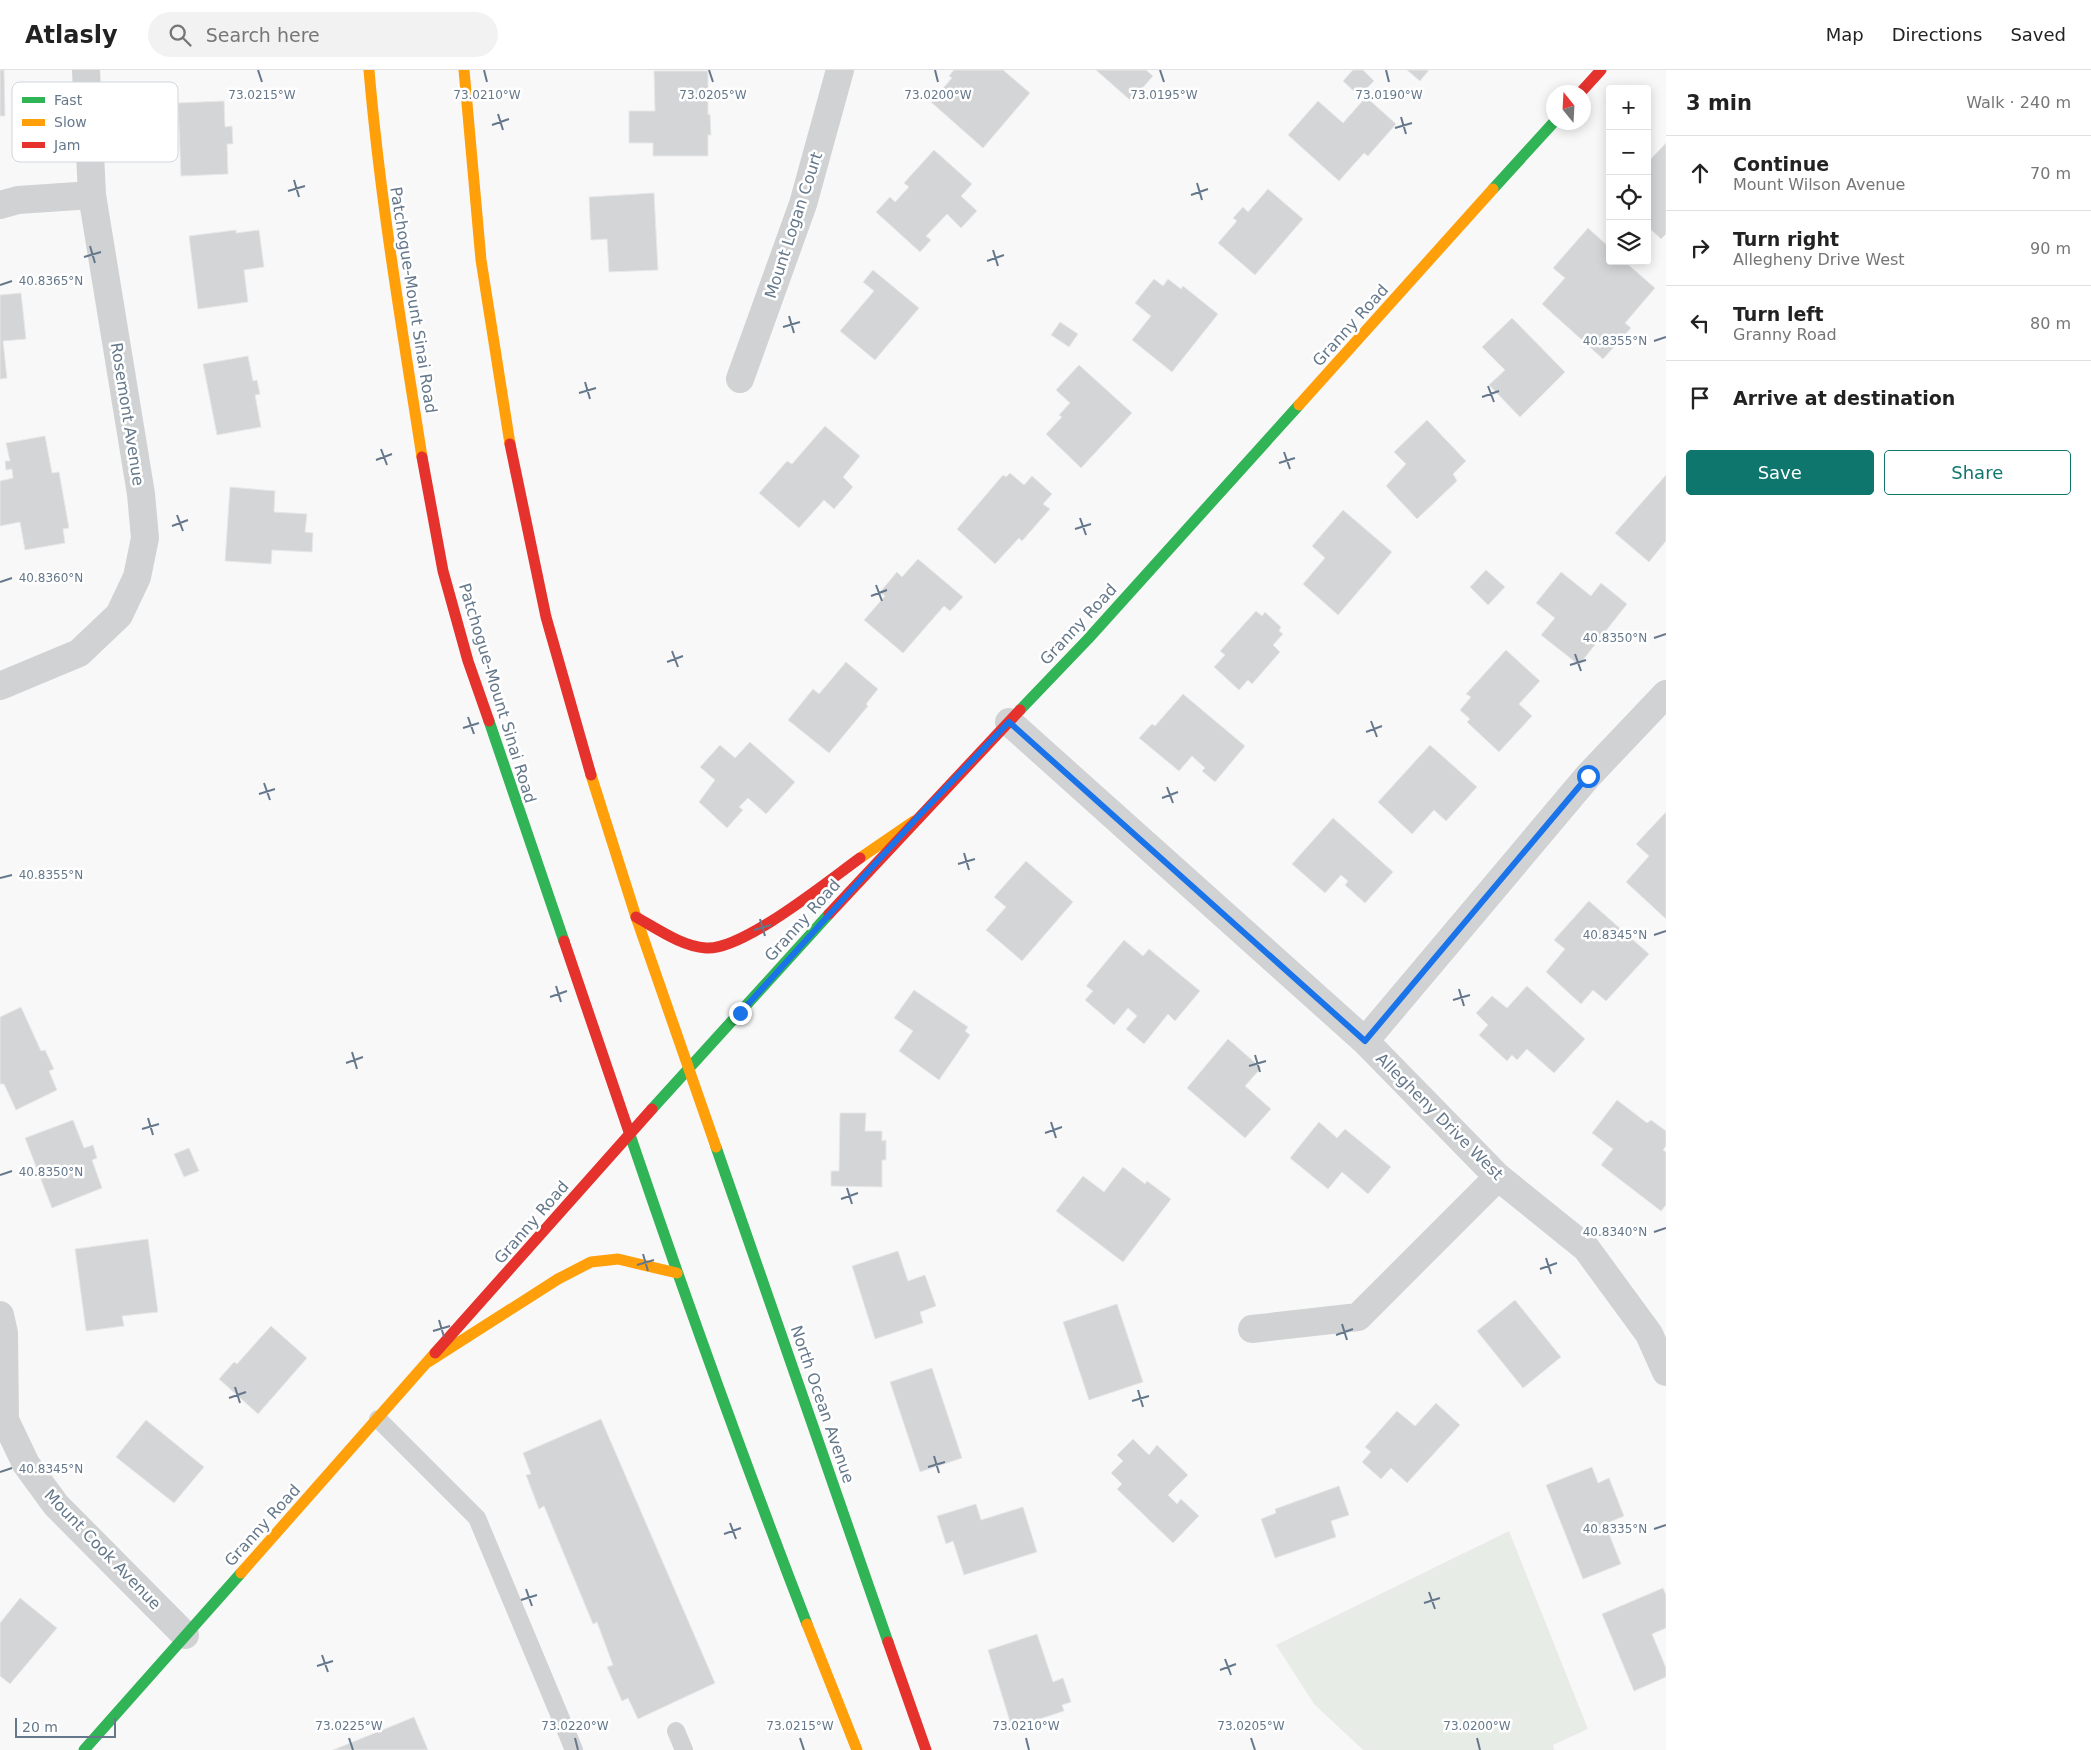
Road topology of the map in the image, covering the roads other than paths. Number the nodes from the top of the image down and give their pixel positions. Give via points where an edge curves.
1 (369, 70) edge
2 (464, 70) edge
3 (840, 70) edge
4 (1601, 70) edge
5 (1587, 85) edge
6 (1547, 130) edge
7 (90, 162) edge
8 (92, 195) junction
9 (0, 205) edge
10 (740, 379) dead end
11 (0, 686) edge
12 (1666, 694) edge
13 (1009, 722) junction
14 (914, 821) junction
15 (636, 917) junction
16 (1365, 1041) junction
17 (688, 1069) junction
18 (629, 1134) junction
19 (1498, 1176) junction
20 (677, 1273) junction
21 (0, 1315) edge
22 (1252, 1329) dead end
23 (428, 1362) junction
24 (1666, 1372) edge
25 (378, 1419) junction
26 (185, 1635) junction
27 (676, 1731) dead end
28 (84, 1750) edge
29 (574, 1750) edge
30 (684, 1750) edge
31 (857, 1750) edge
32 (926, 1750) edge

1 - 18 main road, Patchogue-Mount Sinai Road via 391,261 443,570 471,670
2 - 15 main road via 491,332 512,456 537,575 568,696
3 - 10 street, Mount Logan Court via 803,204
4 - 5 main road
6 - 13 main road, Granny Road via 1088,639
7 - 8 street, Rosemont Avenue
8 - 9 street via 18,200
8 - 11 street, Rosemont Avenue via 141,494 145,538 137,577 119,615 79,653
12 - 16 street via 1588,776
13 - 14 main road, Granny Road
13 - 16 street, Allegheny Drive West
14 - 15 main road via 745,938 729,944 715,948 697,946
14 - 17 main road, Granny Road
15 - 17 main road
16 - 19 street, Allegheny Drive West
17 - 18 main road, Granny Road
17 - 32 main road, North Ocean Avenue
18 - 20 main road
18 - 23 main road, Granny Road
19 - 22 street via 1358,1317
19 - 24 street, Allegheny Drive West via 1586,1248 1649,1334
20 - 23 main road via 618,1259 591,1262 558,1279
20 - 31 main road via 758,1498
21 - 26 street, Mount Cook Avenue via 4,1333 5,1420 26,1464 56,1504
23 - 25 main road, Granny Road
25 - 26 main road, Granny Road
25 - 29 lane via 477,1518
26 - 28 main road, Granny Road
27 - 30 lane

